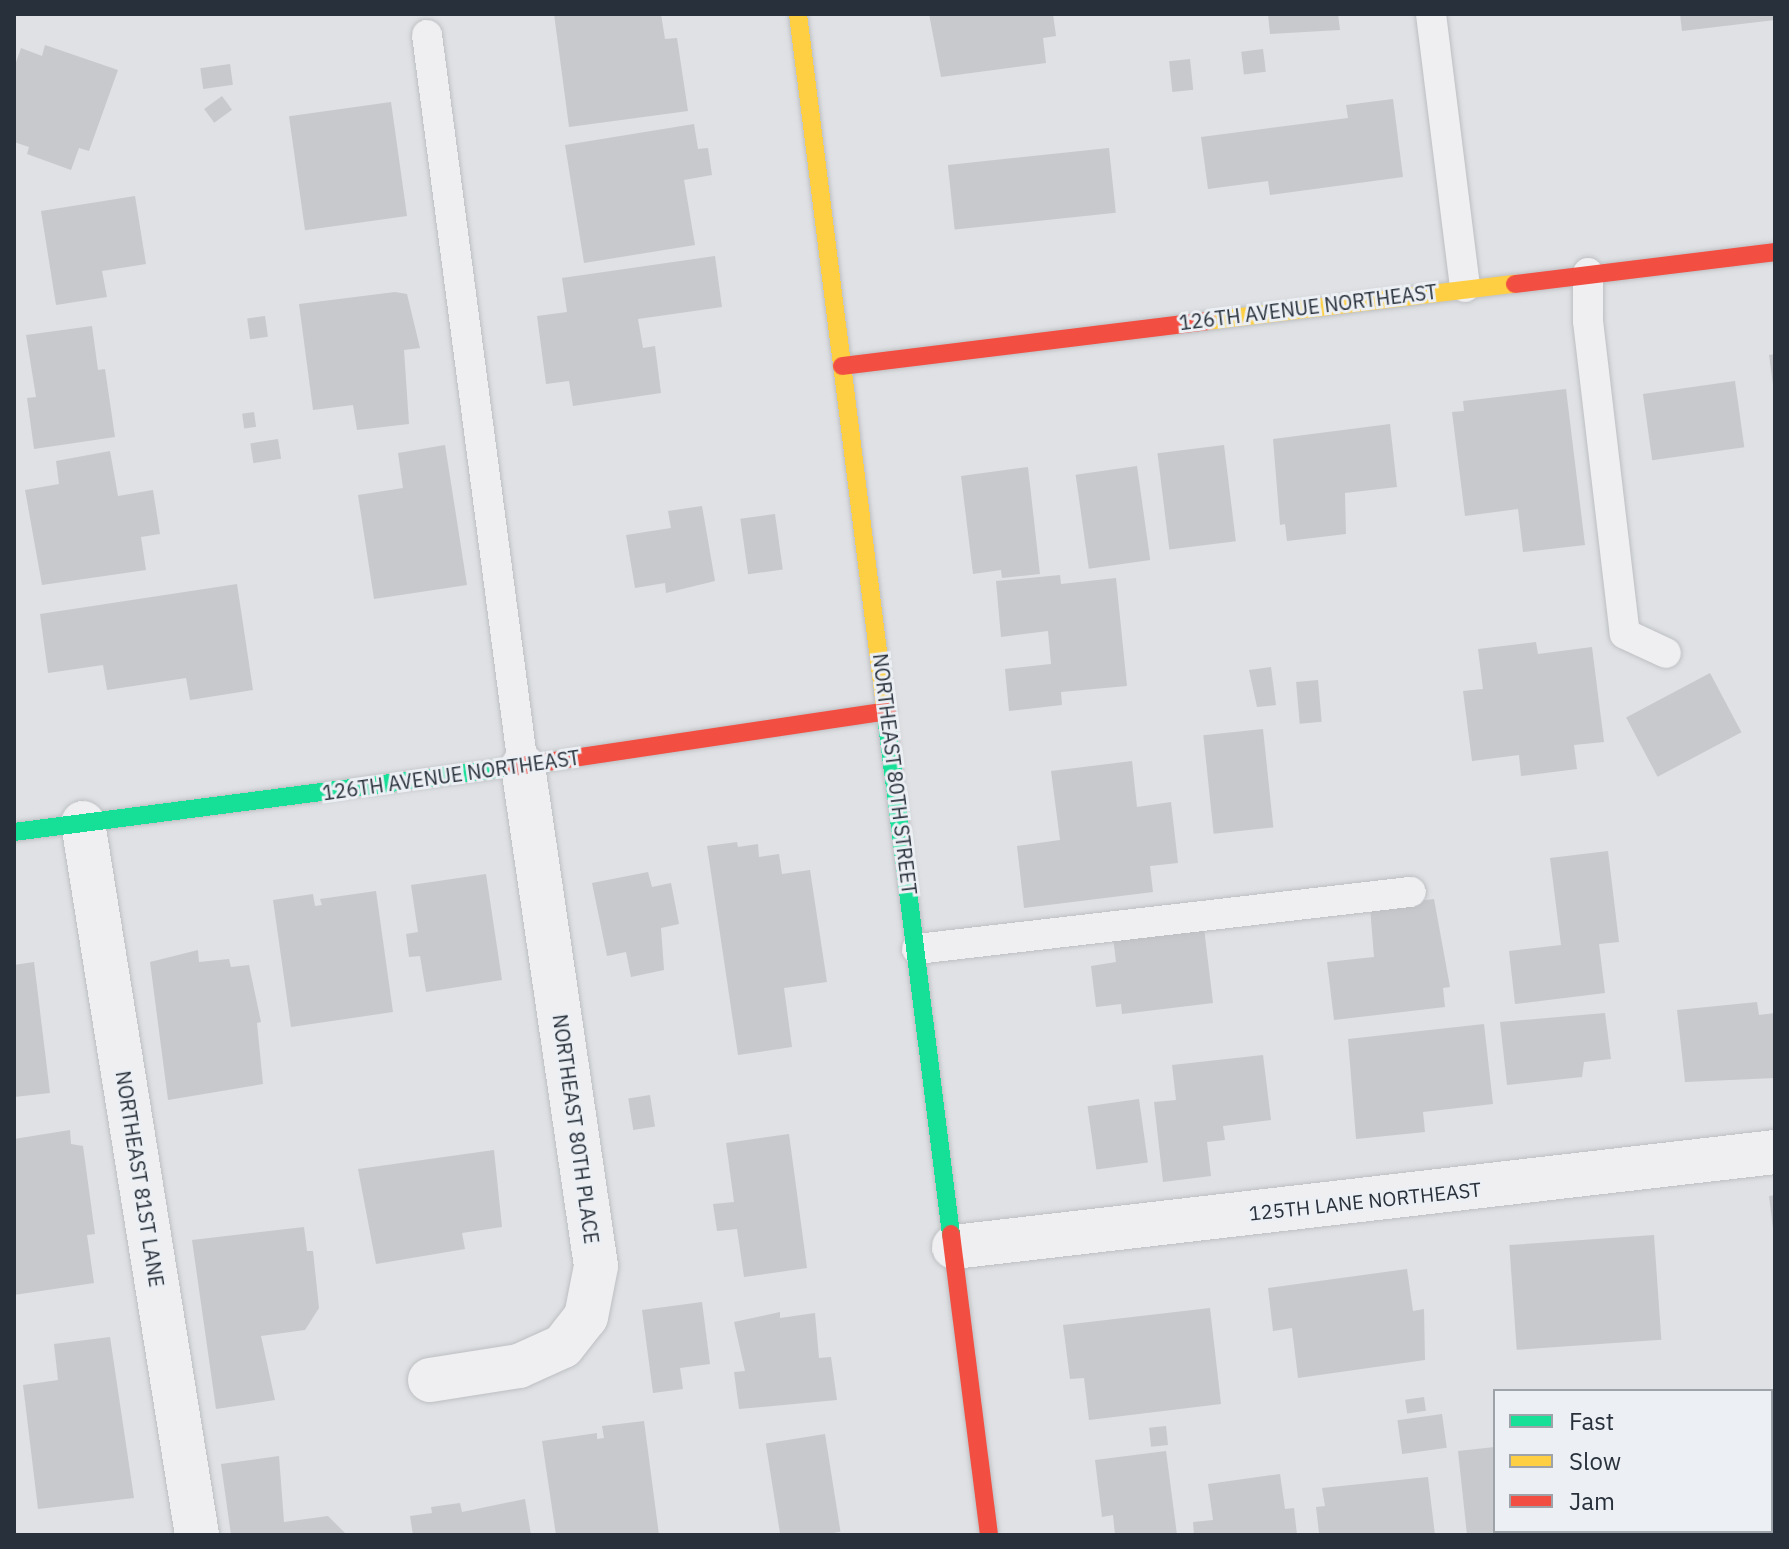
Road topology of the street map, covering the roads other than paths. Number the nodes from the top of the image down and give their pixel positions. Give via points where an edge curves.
1 (798, 14) edge
2 (1431, 14) edge
3 (427, 35) dead end
4 (1775, 252) edge
5 (1588, 273) junction
6 (1465, 287) junction
7 (842, 366) junction
8 (1666, 653) dead end
9 (887, 711) junction
10 (523, 766) junction
11 (83, 823) junction
12 (14, 832) edge
13 (1411, 892) dead end
14 (917, 949) junction
15 (1775, 1152) edge
16 (954, 1247) junction
17 (430, 1380) dead end
18 (197, 1535) edge
19 (989, 1535) edge

1 - 7 street, NORTHEAST 80TH STREET
2 - 6 lane
3 - 10 lane
4 - 5 street, 126TH AVENUE NORTHEAST
5 - 6 street, 126TH AVENUE NORTHEAST
5 - 8 lane via 1588,321 1625,634
6 - 7 street, 126TH AVENUE NORTHEAST
7 - 9 street, NORTHEAST 80TH STREET
9 - 10 street, 126TH AVENUE NORTHEAST
9 - 14 street, NORTHEAST 80TH STREET
10 - 11 street, 126TH AVENUE NORTHEAST
10 - 17 street, NORTHEAST 80TH PLACE via 596,1266 586,1317 563,1346 519,1366
11 - 12 street, 126TH AVENUE NORTHEAST
11 - 18 street, NORTHEAST 81ST LANE
13 - 14 lane
14 - 16 street, NORTHEAST 80TH STREET
15 - 16 street, 125TH LANE NORTHEAST
16 - 19 street, NORTHEAST 80TH STREET

